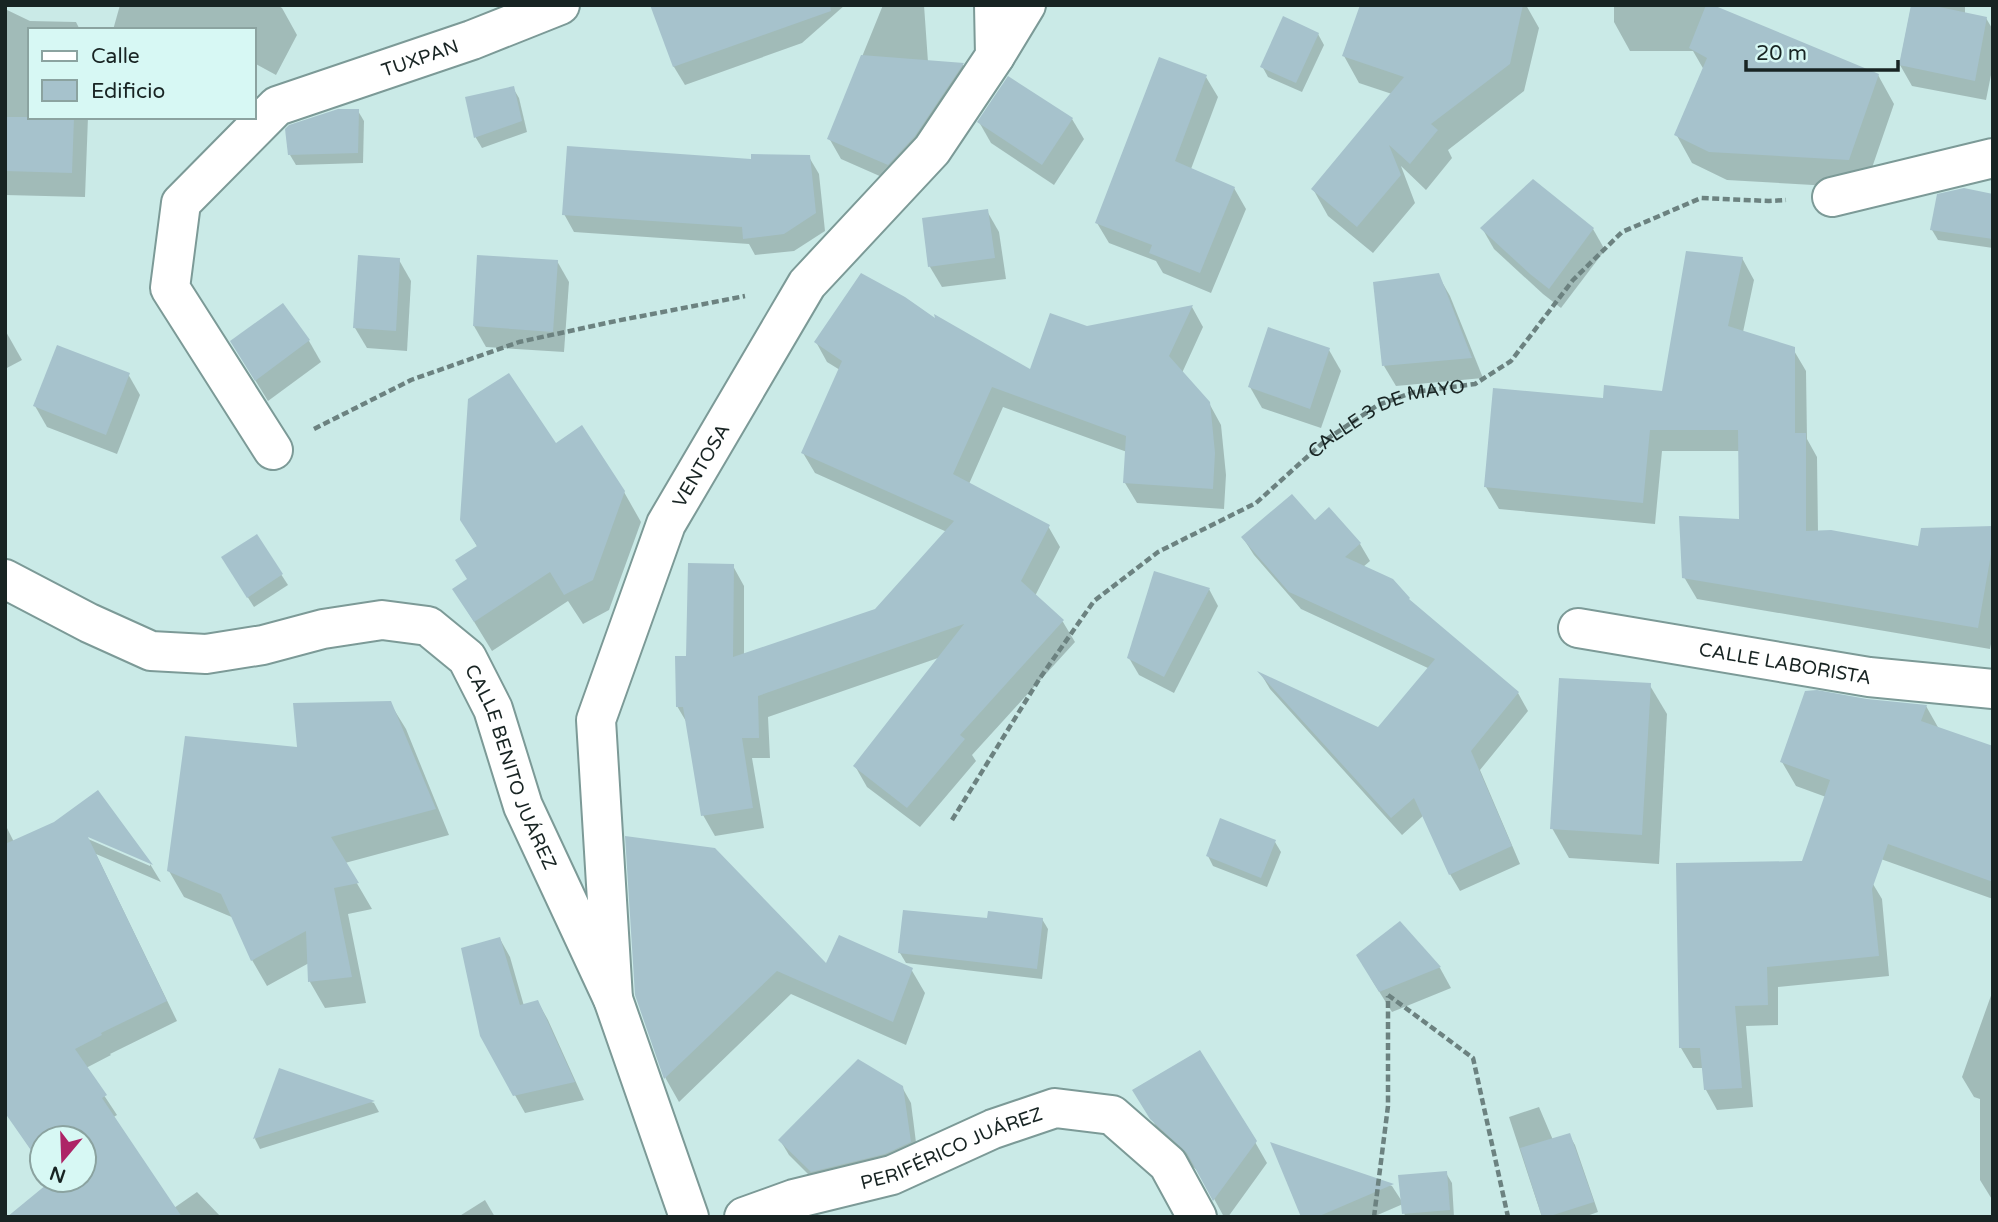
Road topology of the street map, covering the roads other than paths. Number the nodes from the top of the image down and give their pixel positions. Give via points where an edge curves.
1 (560, 5) edge
2 (994, 5) edge
3 (1026, 5) edge
4 (995, 56) junction
5 (1993, 158) edge
6 (1832, 197) road end
7 (273, 450) road end
8 (5, 579) edge
9 (1578, 628) dead end
10 (1993, 689) edge
11 (613, 999) junction
12 (689, 1217) edge
13 (744, 1217) edge
14 (1197, 1217) edge

1 - 7 street, TUXPAN via 277,106 181,203 170,288
2 - 4 street
3 - 4 street, VENTOSA
4 - 11 street, VENTOSA via 932,150 807,284 666,524 596,720
5 - 6 street
8 - 11 street, CALLE BENITO JUÁREZ via 151,651 206,653 382,620 428,626 467,658 493,709 523,806
9 - 10 street, CALLE LABORISTA via 1869,677
11 - 12 street, CALLE BENITO JUÁREZ
13 - 14 street, PERIFÉRICO JUÁREZ via 794,1199 892,1175 993,1129 1055,1108 1112,1115 1168,1164

